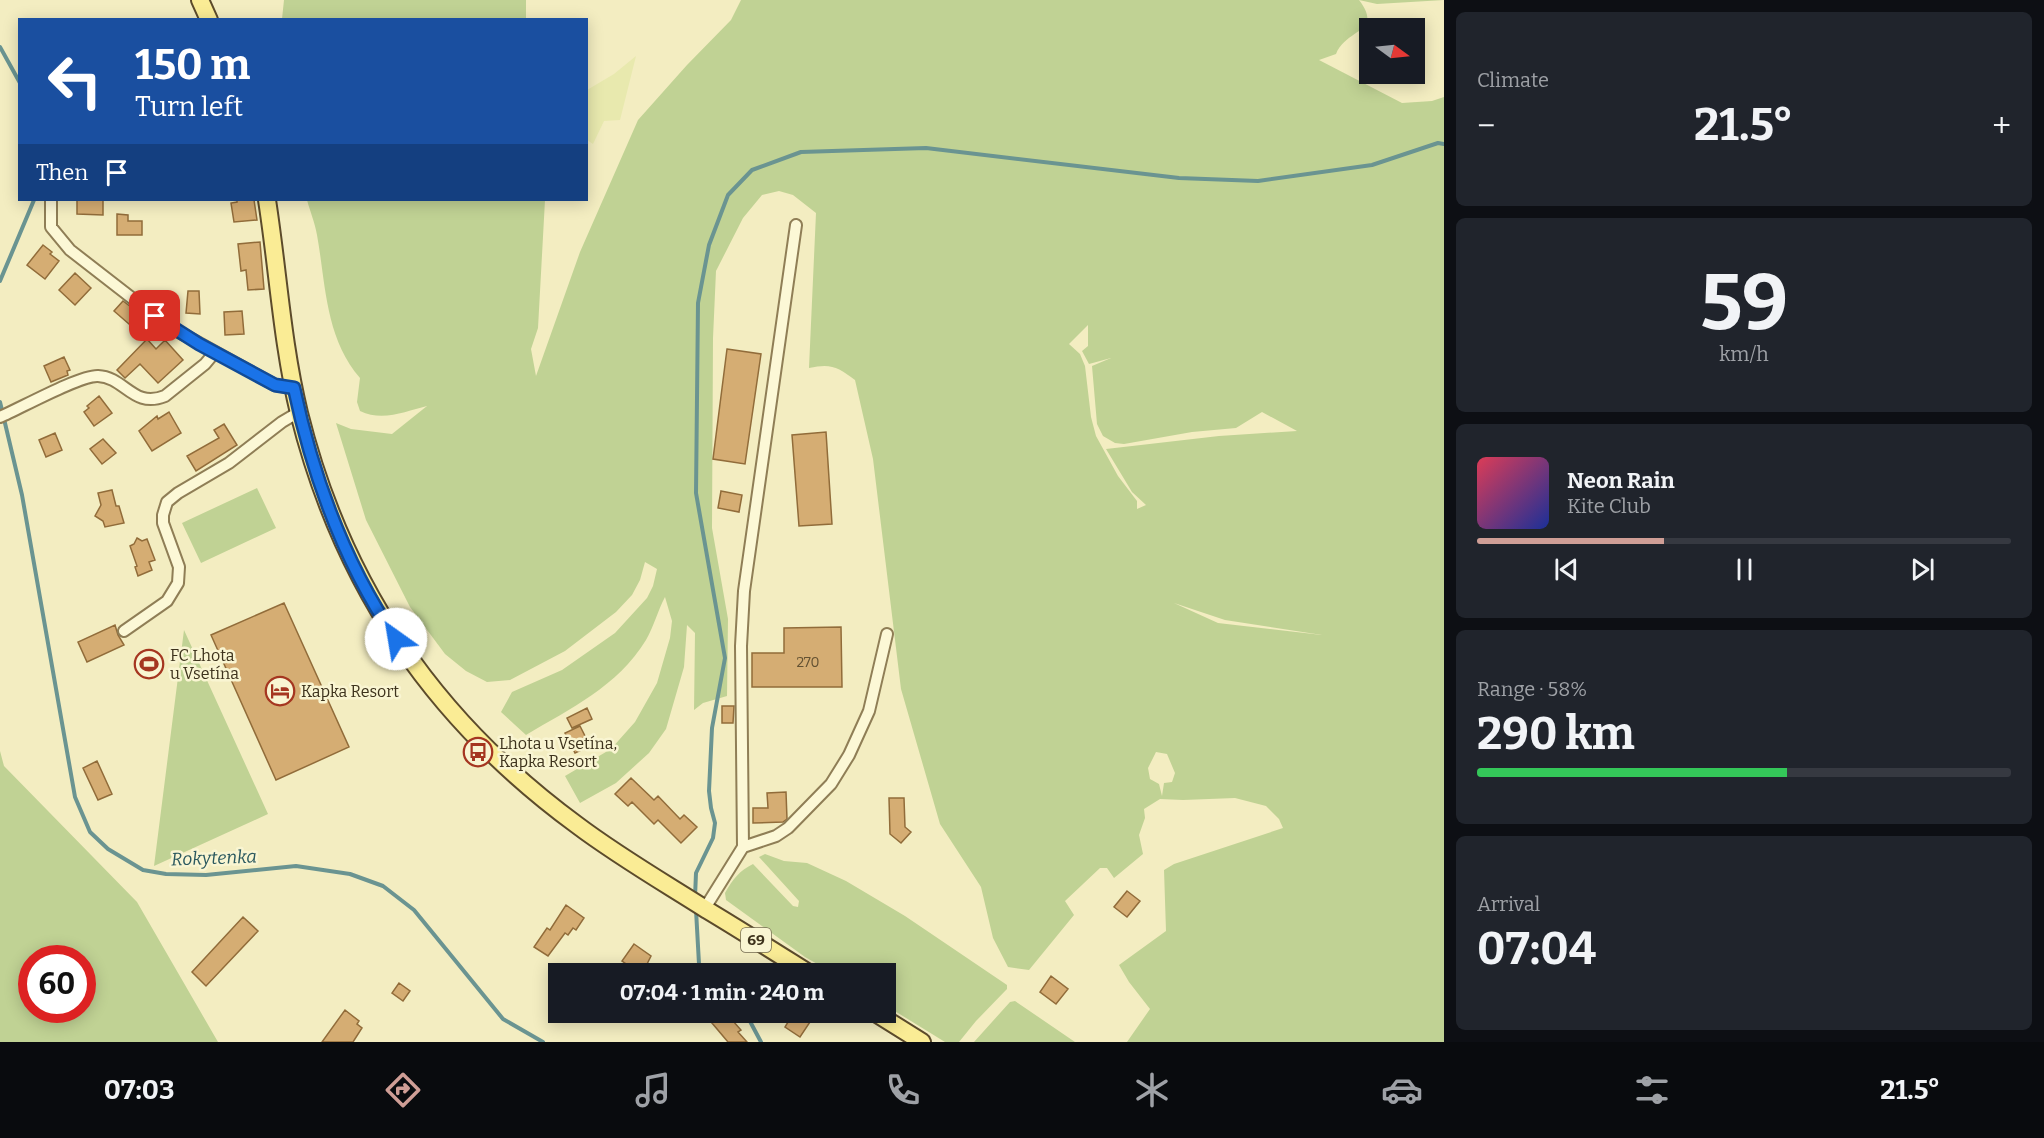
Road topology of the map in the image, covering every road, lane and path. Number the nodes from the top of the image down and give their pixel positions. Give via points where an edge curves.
1 (200, 0) edge
2 (208, 18) edge
3 (51, 201) edge
4 (267, 201) edge
5 (796, 225) dead end
6 (215, 352) junction
7 (294, 388) junction
8 (299, 412) junction
9 (0, 417) edge
10 (124, 631) dead end
11 (887, 634) dead end
12 (743, 847) junction
13 (704, 907) junction
14 (793, 963) edge
15 (892, 1023) edge
16 (922, 1042) edge

1 - 2 main road
3 - 6 street via 51,227 70,249 155,316
4 - 7 main road, 69
5 - 12 street via 744,591
6 - 7 street via 275,385
6 - 9 street via 165,396 153,400 96,376
7 - 8 main road, 69
8 - 10 street via 167,502 164,523 179,567 178,583 167,601
8 - 13 main road, 69 via 322,491 357,574 387,626 430,685 475,737 537,794 630,862
11 - 12 street via 869,711 857,741 831,784 777,836
12 - 13 street
13 - 14 main road, 69
15 - 16 main road

